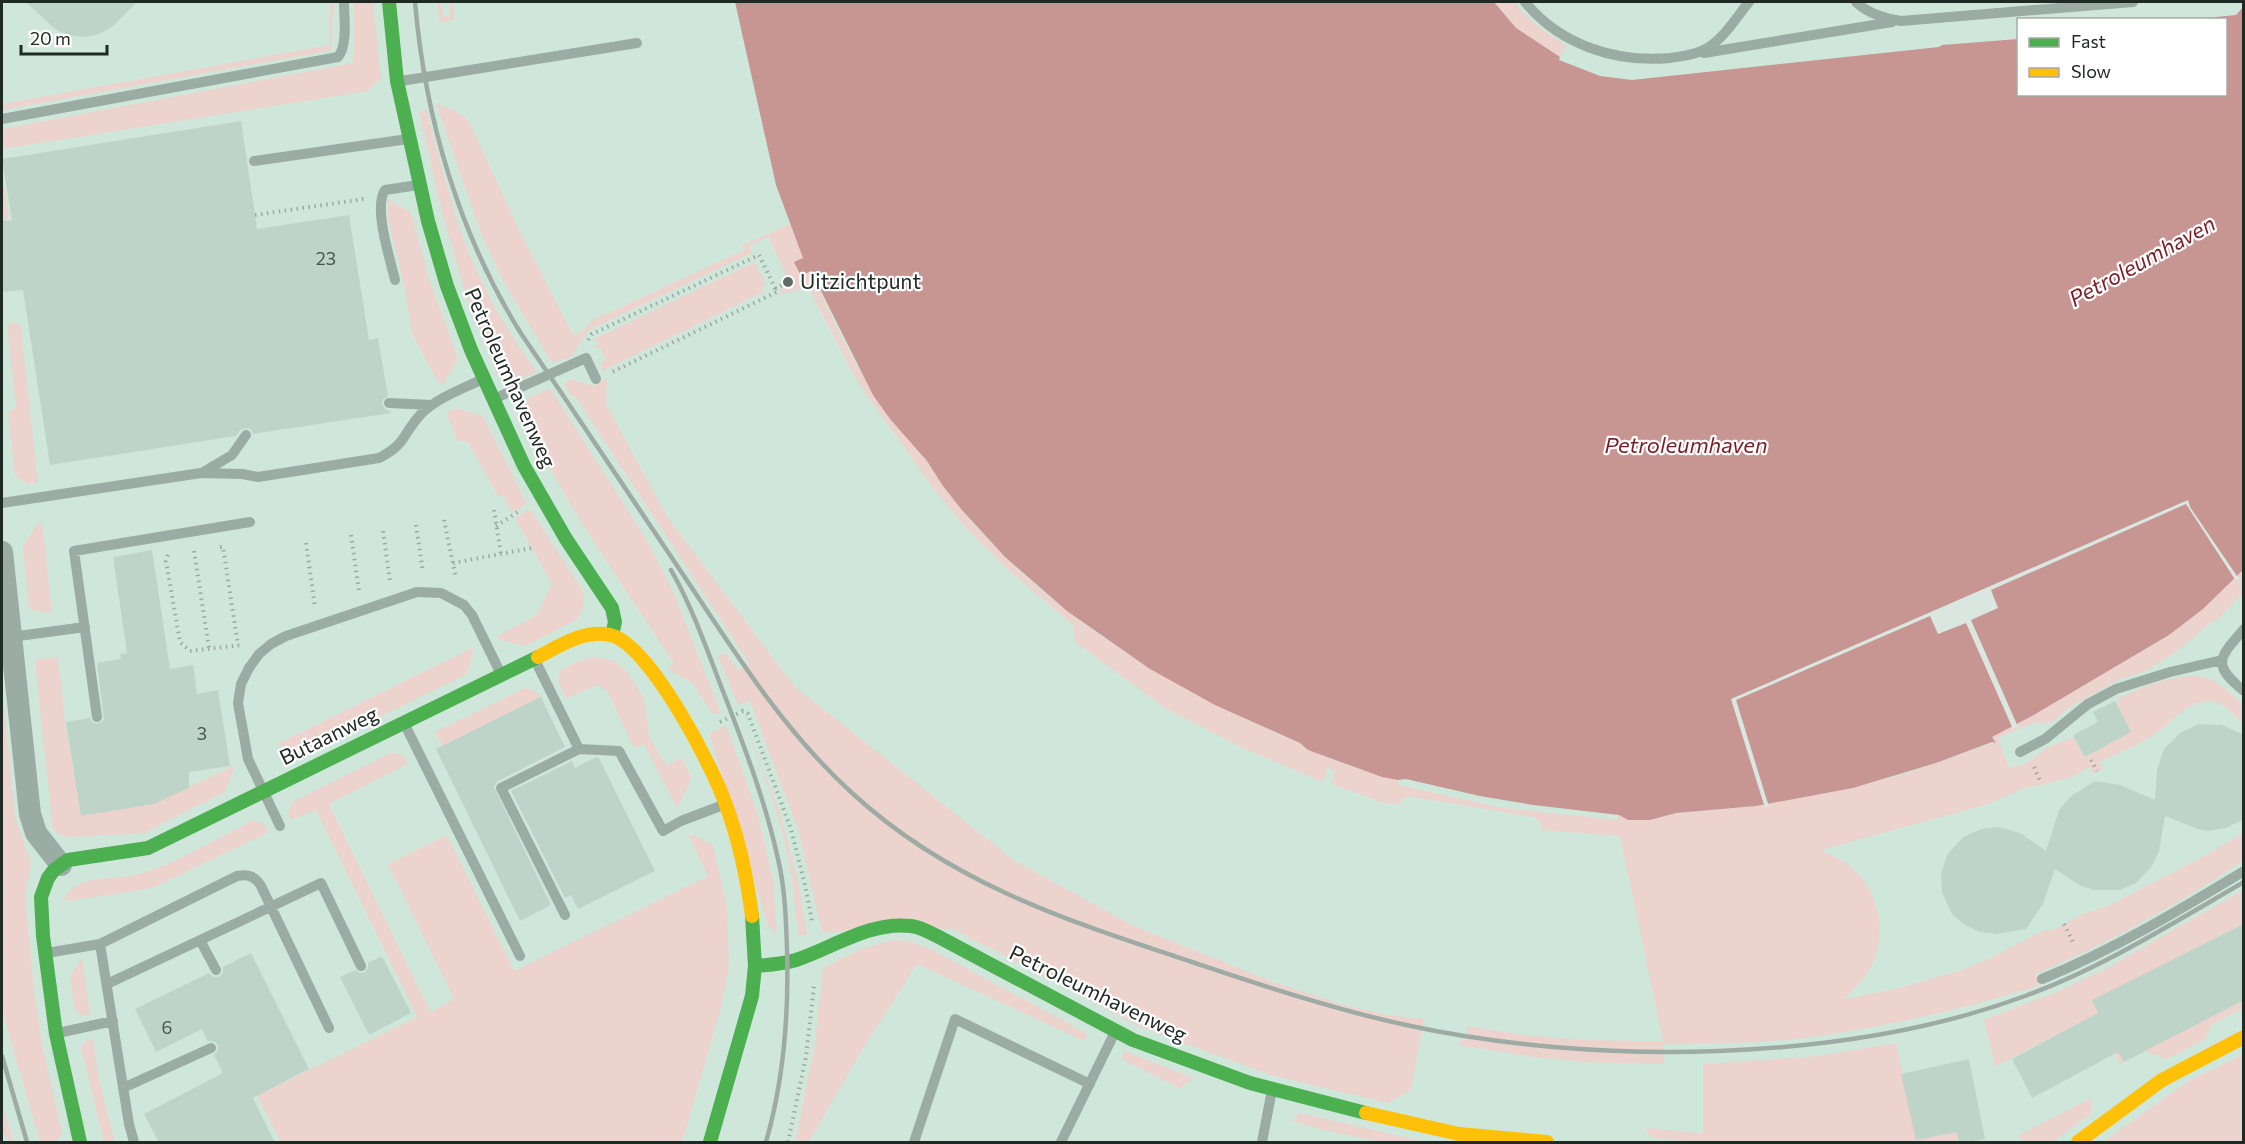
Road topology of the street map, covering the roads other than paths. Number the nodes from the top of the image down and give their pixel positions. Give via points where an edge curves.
1 (344, 2) edge
2 (389, 2) edge
3 (1525, 2) edge
4 (1749, 2) edge
5 (1856, 2) edge
6 (2133, 2) edge
7 (1901, 21) junction
8 (638, 44) dead end
9 (1691, 55) junction
10 (397, 81) junction
11 (2, 119) edge
12 (410, 139) junction
13 (254, 161) dead end
14 (420, 185) junction
15 (394, 280) dead end
16 (483, 379) junction
17 (596, 379) road end
18 (493, 400) junction
19 (389, 403) dead end
20 (432, 405) junction
21 (246, 435) dead end
22 (201, 472) junction
23 (2, 503) edge
24 (250, 522) dead end
25 (2, 552) edge
26 (85, 627) junction
27 (2244, 629) edge
28 (612, 636) junction
29 (11, 637) junction
30 (534, 659) junction
31 (2222, 660) junction
32 (502, 675) junction
33 (2244, 691) edge
34 (98, 717) dead end
35 (404, 723) junction
36 (579, 749) junction
37 (2020, 752) dead end
38 (263, 792) junction
39 (726, 804) junction
40 (280, 826) dead end
41 (61, 864) junction
42 (2244, 871) edge
43 (271, 906) junction
44 (565, 915) dead end
45 (201, 940) junction
46 (100, 944) junction
47 (45, 953) junction
48 (520, 956) dead end
49 (361, 966) dead end
50 (755, 966) junction
51 (216, 970) dead end
52 (2042, 979) dead end
53 (107, 984) junction
54 (113, 1021) junction
55 (329, 1028) dead end
56 (1116, 1031) junction
57 (56, 1034) junction
58 (2244, 1037) edge
59 (211, 1048) dead end
60 (1090, 1084) junction
61 (123, 1088) junction
62 (1272, 1090) junction
63 (80, 1143) edge
64 (134, 1143) edge
65 (710, 1143) edge
66 (914, 1143) edge
67 (1061, 1143) edge
68 (1262, 1143) edge
69 (1547, 1143) edge
70 (2078, 1143) edge

1 - 11 lane via 343,45 338,57
2 - 10 street, Petroleumhavenweg
3 - 9 lane via 1562,34 1602,53 1654,60
4 - 9 lane via 1718,40
5 - 7 lane via 1871,13
6 - 7 lane
7 - 9 lane
8 - 10 lane
10 - 12 street, Petroleumhavenweg
12 - 13 lane
12 - 14 street, Petroleumhavenweg
14 - 15 lane via 385,190 381,196 380,210
14 - 16 street, Petroleumhavenweg via 447,286
16 - 18 street, Petroleumhavenweg
16 - 20 lane
17 - 18 lane via 586,358
18 - 28 street, Petroleumhavenweg via 542,499 612,608
19 - 20 lane
20 - 22 lane via 402,442 379,458 258,477
21 - 22 lane via 232,454
22 - 23 lane
24 - 26 lane via 74,551
25 - 29 street
26 - 29 lane
26 - 34 lane
27 - 31 lane
28 - 30 street, Butaanweg via 589,634
28 - 39 street via 635,649 647,662 694,738
29 - 41 street via 32,822
30 - 32 street, Butaanweg
30 - 36 lane
31 - 33 lane via 2225,674
31 - 37 lane via 2116,689
32 - 35 street, Butaanweg
32 - 38 lane via 472,615 464,605 441,593 426,591 393,600 286,636 259,654 241,684 238,703 248,759
35 - 38 street, Butaanweg
35 - 48 lane
36 - 39 lane via 619,751 663,831
36 - 44 lane via 501,788
38 - 40 lane
38 - 41 street, Butaanweg via 148,848
39 - 50 street via 752,915
41 - 47 street via 48,878 41,897
42 - 52 lane via 2083,963
43 - 45 lane
43 - 46 lane via 258,880 245,874
43 - 49 lane via 321,883
43 - 55 lane
45 - 51 lane
45 - 53 lane
46 - 47 lane
46 - 53 lane
47 - 57 street
50 - 56 street, Petroleumhavenweg via 770,967 881,928 913,927
50 - 65 street via 748,1011
53 - 54 lane
54 - 57 lane
54 - 61 lane
56 - 60 lane
56 - 62 street, Petroleumhavenweg via 1163,1053
57 - 63 street
58 - 70 street via 2162,1080
59 - 61 lane
60 - 66 lane via 955,1019
60 - 67 lane
61 - 64 lane
62 - 68 lane
62 - 69 street, Petroleumhavenweg via 1449,1132

